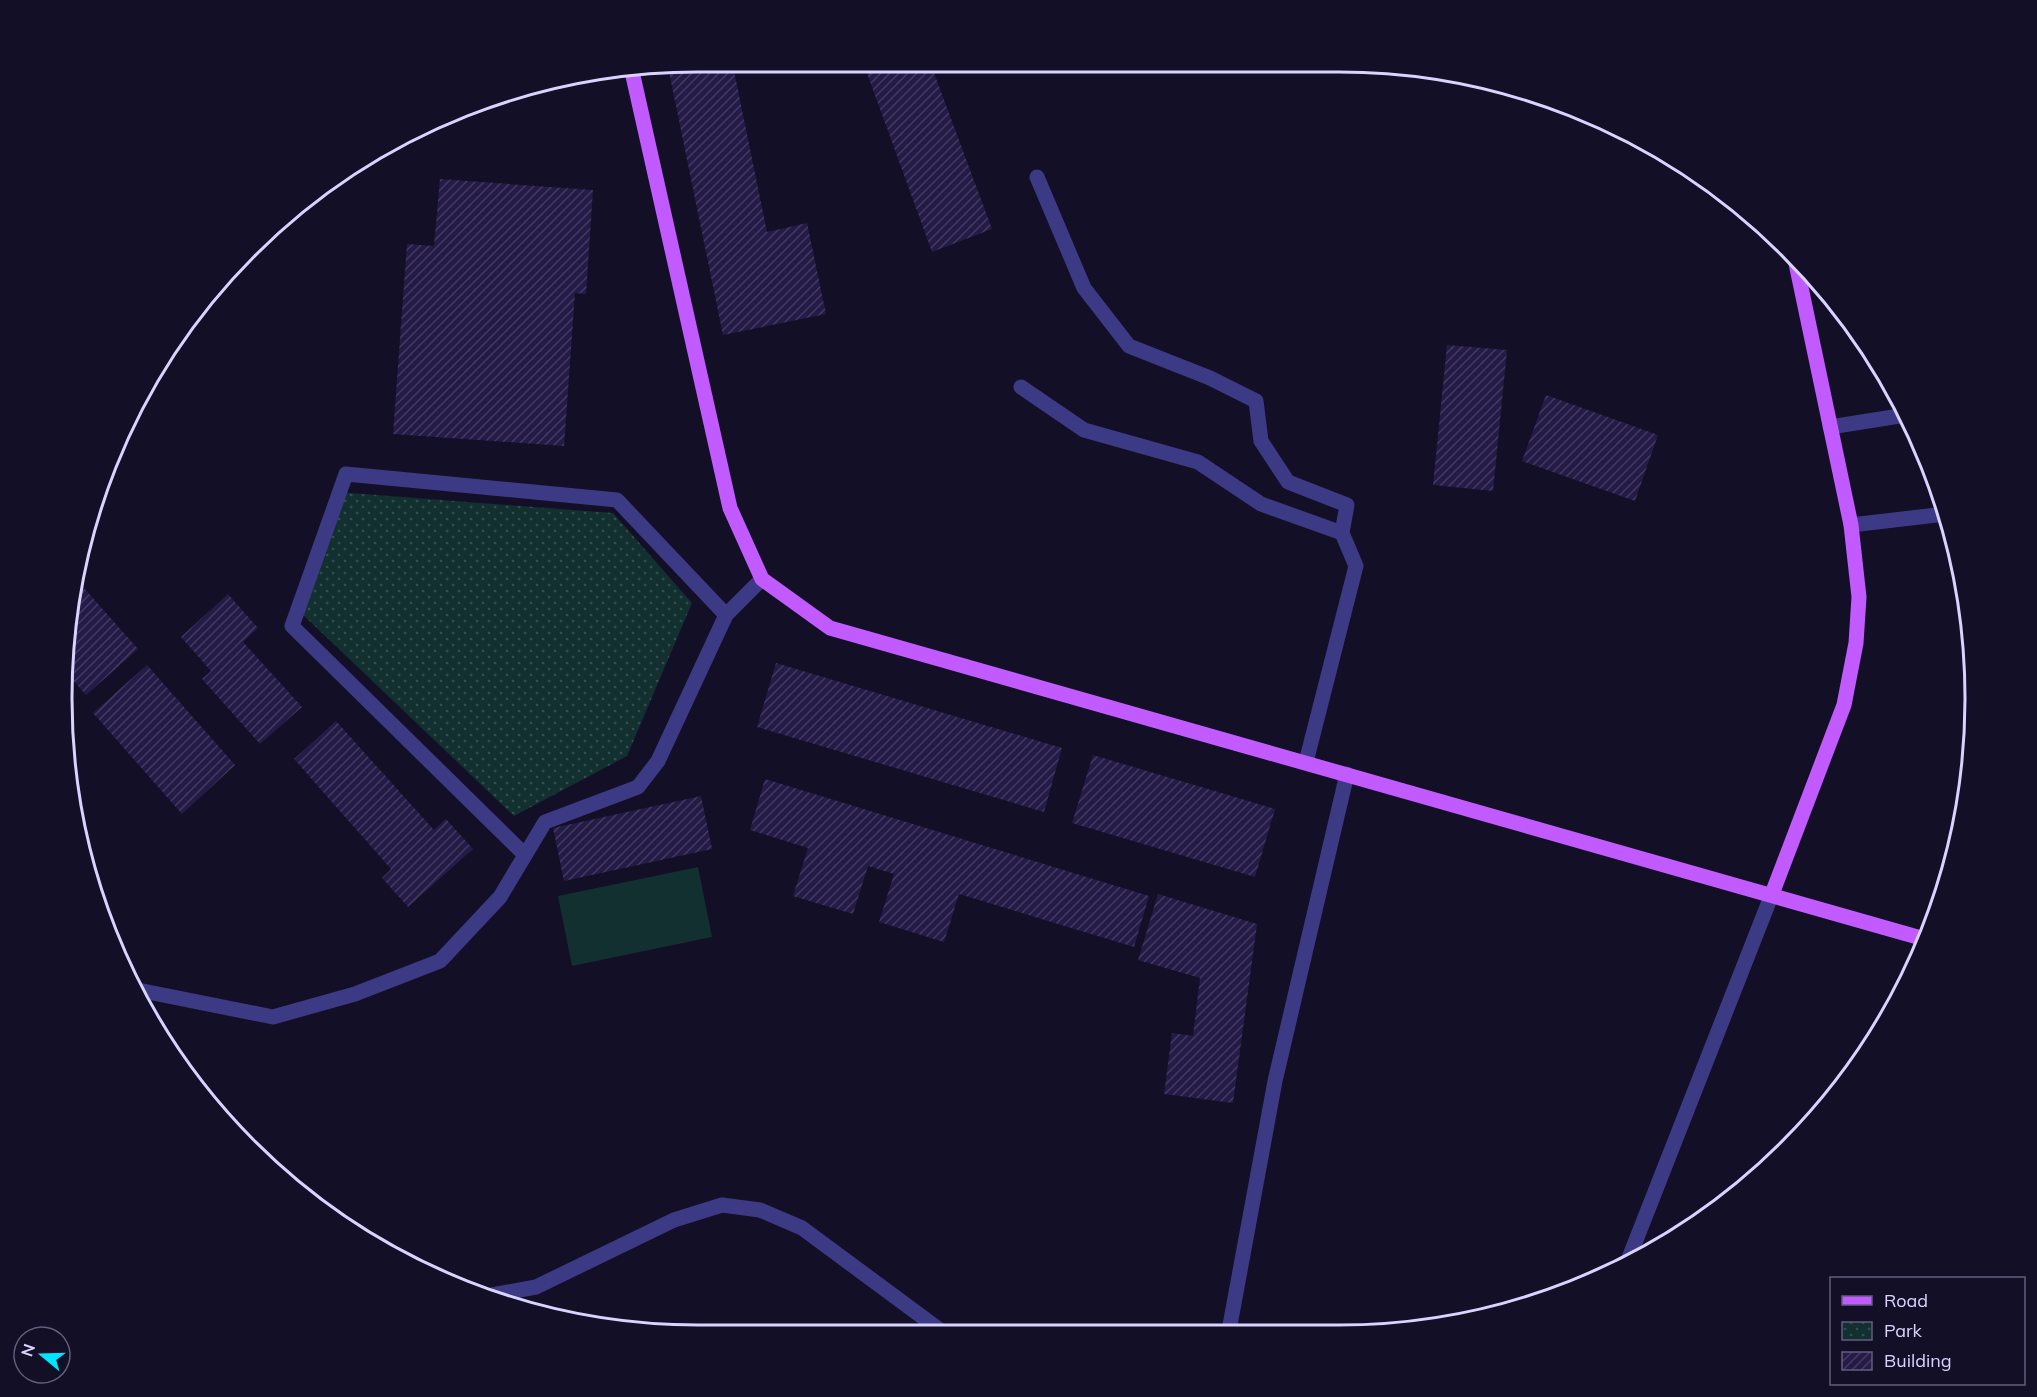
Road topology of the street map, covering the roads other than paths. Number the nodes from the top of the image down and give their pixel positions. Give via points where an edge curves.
1 (633, 75) edge
2 (1037, 177) dead end
3 (1798, 272) edge
4 (1020, 387) dead end
5 (1898, 416) edge
6 (1830, 427) junction
7 (1938, 515) edge
8 (1851, 525) junction
9 (1342, 533) junction
10 (762, 579) junction
11 (726, 615) junction
12 (1306, 762) junction
13 (1347, 774) junction
14 (525, 855) junction
15 (1772, 894) junction
16 (1917, 937) edge
17 (146, 992) edge
18 (1631, 1252) edge
19 (501, 1293) edge
20 (934, 1325) edge
21 (1230, 1325) edge

1 - 10 main road via 730,508
2 - 9 street via 1084,288 1130,346 1256,401 1261,441 1288,482 1347,505
3 - 6 main road
4 - 9 street via 1084,430 1198,462 1261,504
5 - 6 street
6 - 8 main road
7 - 8 street
8 - 15 main road via 1859,597 1856,643 1844,705
9 - 12 street via 1356,566
10 - 11 street
10 - 12 main road via 830,628
11 - 14 street via 658,761 638,787 545,822
11 - 14 street via 617,500 346,474 292,626
12 - 13 main road
13 - 15 main road
13 - 21 street via 1275,1082
14 - 17 street via 500,897 440,961 355,994 273,1017
15 - 16 main road
15 - 18 street
19 - 20 street via 536,1287 674,1220 722,1205 760,1210 802,1228

